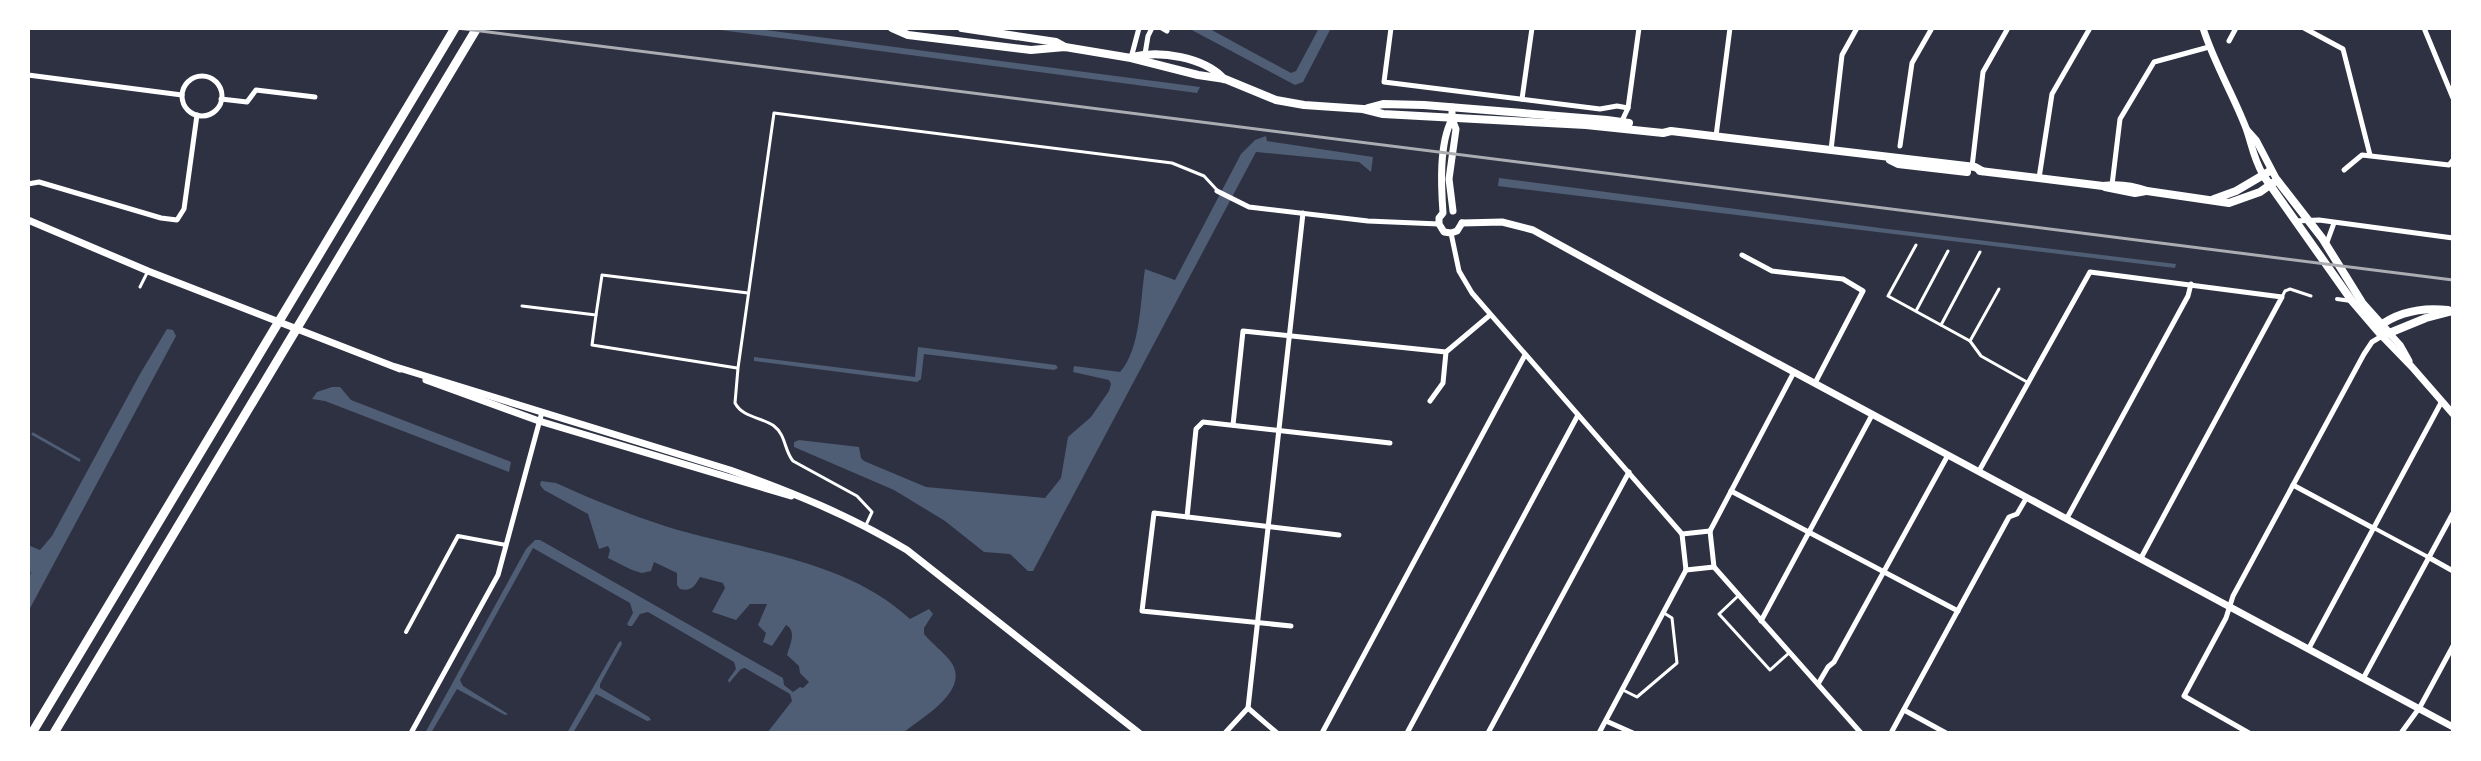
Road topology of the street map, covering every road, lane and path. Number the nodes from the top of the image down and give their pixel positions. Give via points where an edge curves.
1 (455, 28) edge
2 (477, 28) edge
3 (892, 28) edge
4 (962, 28) edge
5 (1139, 28) edge
6 (1152, 28) edge
7 (1391, 28) edge
8 (1532, 28) edge
9 (1639, 28) edge
10 (1730, 28) edge
11 (1857, 28) edge
12 (1932, 28) edge
13 (2008, 28) edge
14 (2090, 28) edge
15 (2203, 28) edge
16 (2236, 28) edge
17 (2304, 28) edge
18 (2424, 28) edge
19 (2229, 41) dead end
20 (1065, 47) junction
21 (2209, 47) junction
22 (1145, 54) junction
23 (1131, 58) junction
24 (28, 75) edge
25 (1225, 79) junction
26 (182, 95) junction
27 (315, 97) dead end
28 (2453, 98) edge
29 (221, 99) junction
30 (1522, 99) junction
31 (1452, 107) junction
32 (1628, 108) junction
33 (1363, 109) junction
34 (197, 115) junction
35 (1452, 119) junction
36 (1620, 125) junction
37 (1716, 137) junction
38 (1900, 146) joint
39 (1831, 151) junction
40 (2370, 155) junction
41 (1883, 157) junction
42 (1899, 157) junction
43 (2453, 160) edge
44 (1972, 167) junction
45 (2344, 170) dead end
46 (1982, 171) junction
47 (2267, 173) junction
48 (2039, 178) junction
49 (2274, 182) junction
50 (28, 184) edge
51 (2108, 185) junction
52 (1217, 191) joint
53 (2213, 199) junction
54 (1453, 211) junction
55 (1303, 213) junction
56 (1443, 213) junction
57 (2306, 219) junction
58 (28, 220) edge
59 (2294, 221) junction
60 (1462, 223) junction
61 (2334, 223) junction
62 (1439, 224) junction
63 (1451, 233) junction
64 (2453, 238) edge
65 (1916, 245) dead end
66 (2325, 246) junction
67 (1948, 251) dead end
68 (1980, 252) dead end
69 (1742, 255) dead end
70 (148, 271) junction
71 (2191, 284) junction
72 (140, 287) dead end
73 (1999, 289) dead end
74 (749, 293) junction
75 (2311, 296) dead end
76 (2282, 297) junction
77 (2337, 299) dead end
78 (2352, 301) junction
79 (522, 306) dead end
80 (1916, 311) junction
81 (2453, 311) edge
82 (596, 315) junction
83 (1490, 315) junction
84 (1941, 325) junction
85 (2382, 330) junction
86 (1289, 337) junction
87 (1970, 341) junction
88 (1446, 352) junction
89 (1525, 355) junction
90 (396, 367) junction
91 (738, 368) junction
92 (1794, 371) junction
93 (2027, 382) junction
94 (1815, 383) junction
95 (1430, 401) dead end
96 (2442, 401) junction
97 (542, 412) junction
98 (1873, 414) junction
99 (2453, 414) edge
100 (1578, 415) junction
101 (539, 421) junction
102 (1233, 425) junction
103 (1279, 430) junction
104 (1390, 443) dead end
105 (1949, 455) junction
106 (1979, 471) junction
107 (1629, 472) junction
108 (2293, 485) junction
109 (1731, 491) junction
110 (2027, 496) junction
111 (797, 497) junction
112 (2453, 513) edge
113 (1187, 518) junction
114 (2067, 518) junction
115 (866, 525) junction
116 (1269, 527) junction
117 (2373, 528) junction
118 (1710, 531) junction
119 (1809, 533) junction
120 (1682, 534) junction
121 (1339, 535) dead end
122 (506, 545) junction
123 (2428, 557) junction
124 (2141, 558) junction
125 (1714, 567) junction
126 (1686, 570) junction
127 (2453, 571) edge
128 (1884, 572) junction
129 (1738, 596) junction
130 (2230, 607) junction
131 (1958, 611) junction
132 (1664, 613) junction
133 (1761, 621) junction
134 (1258, 622) junction
135 (1291, 626) dead end
136 (406, 632) dead end
137 (2453, 646) edge
138 (2309, 648) junction
139 (1789, 653) junction
140 (2364, 677) junction
141 (1818, 684) junction
142 (1623, 690) junction
143 (2420, 707) junction
144 (1248, 708) junction
145 (1904, 710) junction
146 (1606, 721) junction
147 (2453, 727) edge
148 (32, 733) edge
149 (54, 733) edge
150 (411, 733) edge
151 (1139, 733) edge
152 (1225, 733) edge
153 (1277, 733) edge
154 (1322, 733) edge
155 (1407, 733) edge
156 (1488, 733) edge
157 (1599, 733) edge
158 (1633, 733) edge
159 (1861, 733) edge
160 (1891, 733) edge
161 (1946, 733) edge
162 (2249, 733) edge
163 (2401, 733) edge

1 - 148 highway
2 - 149 highway
3 - 20 main road via 908,35 1031,50
4 - 20 main road
5 - 23 street
6 - 22 street
7 - 30 street via 1384,82
8 - 30 street
9 - 32 street
10 - 37 street
11 - 39 street via 1842,55
12 - 38 street via 1912,63
13 - 44 street via 1983,72
14 - 48 street via 2052,94
15 - 21 street
16 - 19 street
17 - 40 street via 2343,49
18 - 28 street
20 - 23 main road
21 - 47 street via 2247,130 2250,150
21 - 51 street via 2154,62 2120,119
22 - 23 main road
22 - 25 main road via 1194,62
23 - 25 main road
24 - 26 street
25 - 33 main road via 1276,100
26 - 29 street via 190,80 206,77 219,87
26 - 34 street via 186,108
27 - 29 street via 256,90 247,102
29 - 34 street via 210,114
30 - 32 street
31 - 33 main road via 1383,104
31 - 35 street
31 - 36 main road
32 - 36 street
33 - 35 main road
34 - 50 street via 184,209 177,220 39,182
35 - 36 main road
35 - 54 street
35 - 56 street via 1441,181
36 - 37 main road
37 - 39 main road
38 - 42 lane
39 - 41 main road
40 - 43 street via 2449,165
40 - 45 street
41 - 42 main road
41 - 46 main road via 1898,164
42 - 44 main road
44 - 46 main road
46 - 48 main road
47 - 49 main road
47 - 53 main road
48 - 51 main road
49 - 53 main road via 2229,203
49 - 57 main road
49 - 59 main road
51 - 53 main road
52 - 55 street via 1249,207
52 - 74 lane via 1204,176 1172,163 774,113
54 - 56 street
54 - 60 street
55 - 62 street
55 - 86 street
56 - 62 street
57 - 59 street
57 - 61 street
57 - 66 main road
58 - 70 street
59 - 78 main road
60 - 63 street
60 - 92 street via 1502,222 1533,230
61 - 64 street
61 - 66 street
62 - 63 street
63 - 83 street via 1459,271
65 - 80 lane via 1888,296
66 - 85 main road
67 - 80 lane
68 - 84 lane
69 - 94 street via 1772,271 1843,279 1863,291
70 - 72 lane
70 - 90 street
71 - 76 street
71 - 93 street via 2090,272
71 - 114 street
73 - 87 lane
74 - 82 lane via 602,275
74 - 91 lane
75 - 76 lane via 2290,289
76 - 124 street
77 - 78 street
78 - 85 main road
79 - 82 lane
80 - 84 lane
81 - 85 main road
81 - 85 main road via 2417,310 2392,317
82 - 91 lane via 592,345
83 - 88 street
83 - 89 street
84 - 87 lane
85 - 96 street via 2400,345
85 - 108 street
86 - 88 street
86 - 102 street via 1243,331
86 - 103 street
87 - 93 lane via 1981,356
88 - 95 street via 1443,383
89 - 100 street
89 - 154 street
90 - 97 street
90 - 101 street
91 - 115 lane via 738,408 775,427 793,461 857,496 872,512
92 - 94 street
92 - 109 street
93 - 106 street
94 - 98 street
96 - 99 street
96 - 117 street
97 - 101 street
97 - 111 street via 730,470
98 - 105 street
98 - 119 street
100 - 107 street
100 - 155 street
101 - 111 street
101 - 122 street
102 - 103 street
102 - 113 street via 1203,422 1196,429
103 - 104 street
103 - 116 street
105 - 106 street
105 - 128 street
106 - 110 street
107 - 120 street
107 - 156 street
108 - 117 street
108 - 130 street
109 - 118 street
109 - 119 street
110 - 114 street
110 - 131 street via 2017,514 2009,517
111 - 115 street
112 - 123 street
113 - 116 street
113 - 134 street via 1154,513 1142,611
114 - 124 street
115 - 151 street via 907,550
116 - 121 street
116 - 134 street
117 - 123 street
117 - 138 street
118 - 120 street
118 - 125 street
119 - 128 street
119 - 133 street
120 - 126 street
122 - 136 street via 458,536
122 - 150 street via 498,575
123 - 127 street
123 - 140 street
124 - 130 street
125 - 126 street
125 - 129 street
126 - 132 street
128 - 131 street
128 - 141 street
129 - 133 street
129 - 139 lane via 1719,614 1770,670
130 - 138 street
130 - 162 street via 2184,696
131 - 145 street
132 - 142 street
132 - 142 lane via 1672,618 1677,663 1637,697
133 - 139 street
134 - 135 street
134 - 144 street
137 - 143 street
138 - 140 street
139 - 141 street
140 - 143 street
141 - 159 street
142 - 146 street
143 - 147 street
143 - 163 street
144 - 152 street
144 - 153 street
145 - 160 street
145 - 161 street
146 - 157 street
146 - 158 street

